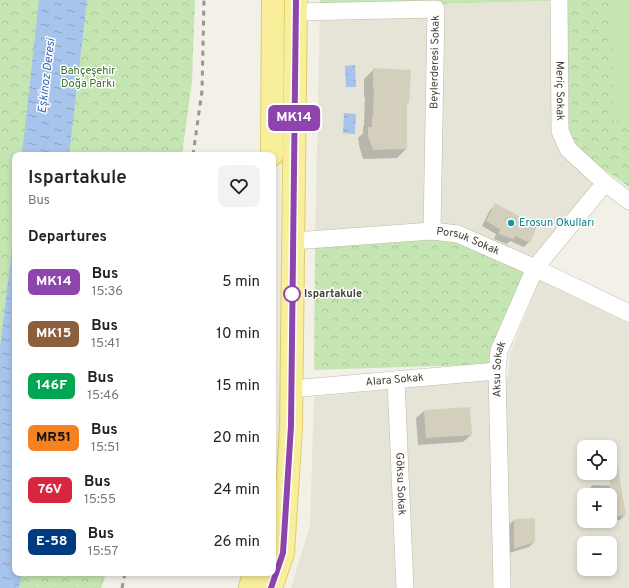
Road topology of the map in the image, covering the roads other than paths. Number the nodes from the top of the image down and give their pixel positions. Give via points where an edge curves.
1 (273, 0) edge
2 (559, 0) edge
3 (296, 6) edge
4 (272, 152) edge
5 (605, 183) junction
6 (629, 201) edge
7 (432, 231) junction
8 (293, 241) junction
9 (536, 268) junction
10 (629, 313) edge
11 (497, 371) junction
12 (396, 380) junction
13 (291, 389) junction
14 (276, 573) edge
15 (253, 576) edge
16 (275, 576) edge
17 (250, 588) edge
18 (271, 588) edge
19 (405, 588) edge
20 (502, 588) edge

1 - 4 main road
2 - 5 street, Meriç Sokak via 560,131 568,149
3 - 7 street, Beylerderesi Sokak via 436,9
3 - 8 main road
5 - 6 street, Meriç Sokak
5 - 9 street, Aksu Sokak
7 - 8 street, Porsuk Sokak
7 - 9 street, Porsuk Sokak via 458,234
8 - 13 main road
9 - 10 street, Porsuk Sokak
9 - 11 street, Aksu Sokak via 499,351
11 - 12 street, Alara Sokak
11 - 20 street, Aksu Sokak
12 - 13 street, Alara Sokak
12 - 19 street, Göksu Sokak
13 - 14 main road via 283,553
15 - 17 main road
16 - 18 main road

